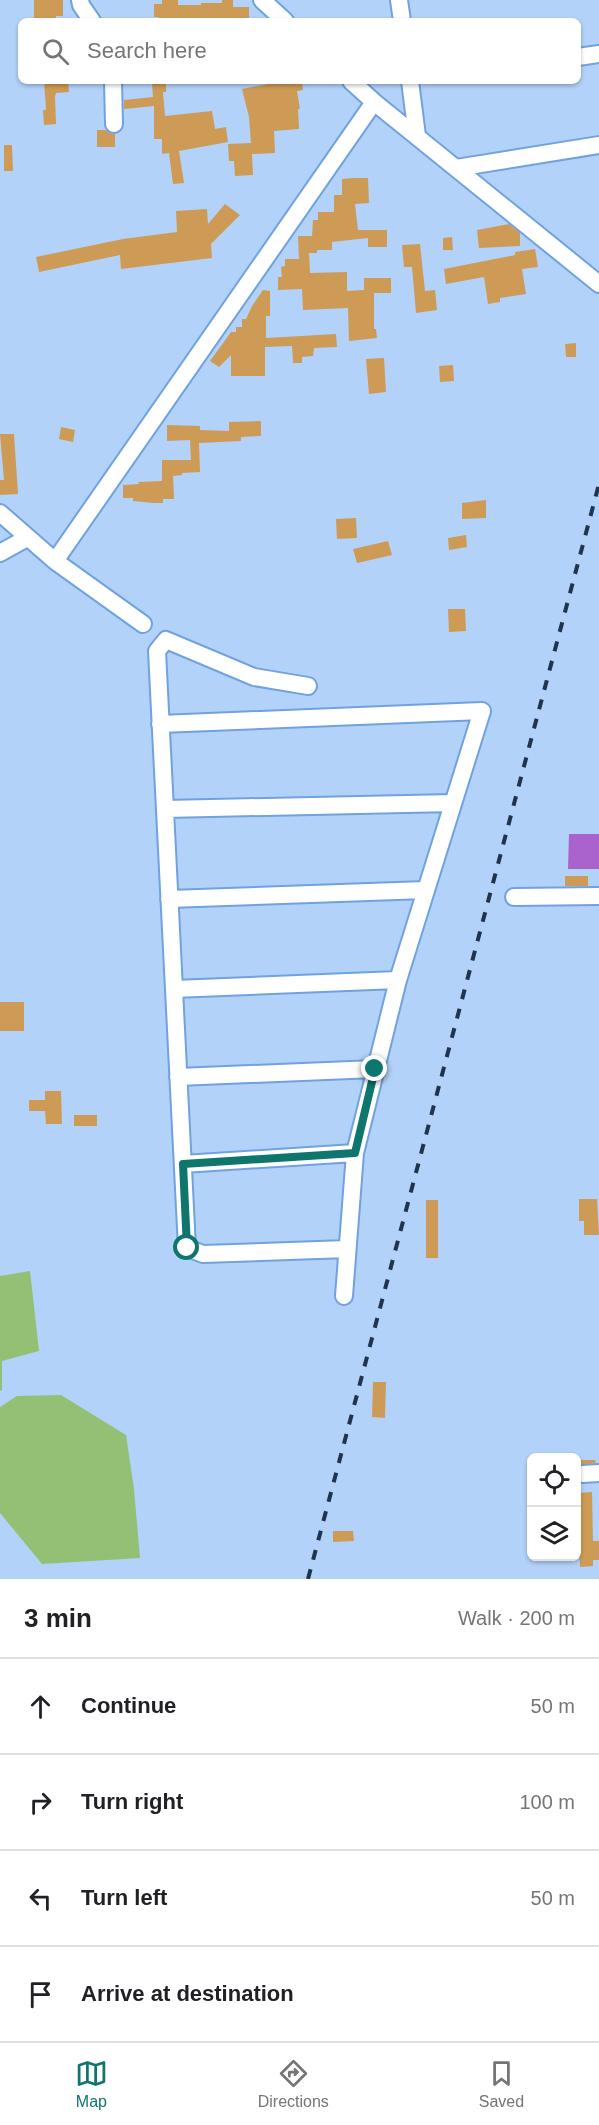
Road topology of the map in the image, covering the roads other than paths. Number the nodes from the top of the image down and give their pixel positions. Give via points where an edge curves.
1 (80, 0) edge
2 (262, 0) edge
3 (399, 0) edge
4 (90, 18) edge
5 (282, 18) edge
6 (402, 18) edge
7 (599, 54) edge
8 (581, 57) edge
9 (113, 84) edge
10 (354, 84) edge
11 (410, 84) edge
12 (374, 102) junction
13 (114, 124) dead end
14 (417, 136) junction
15 (599, 146) edge
16 (456, 168) junction
17 (599, 284) edge
18 (0, 513) edge
19 (27, 538) junction
20 (0, 553) edge
21 (55, 561) junction
22 (143, 624) dead end
23 (308, 686) dead end
24 (160, 724) junction
25 (453, 803) junction
26 (165, 809) junction
27 (426, 890) junction
28 (599, 896) edge
29 (514, 897) dead end
30 (169, 899) junction
31 (398, 980) junction
32 (174, 989) junction
33 (375, 1069) junction
34 (178, 1077) junction
35 (355, 1153) junction
36 (183, 1164) junction
37 (347, 1250) junction
38 (344, 1296) dead end

1 - 4 street
2 - 5 street
3 - 6 street
7 - 8 street
9 - 13 street
10 - 12 street
11 - 14 street
12 - 14 street
12 - 21 street
14 - 16 street
15 - 16 street
16 - 17 street
18 - 19 street
19 - 20 street
19 - 21 street
21 - 22 street
23 - 24 street via 254,677 166,640 157,651
24 - 25 street via 482,711
24 - 26 street
25 - 26 street
25 - 27 street
26 - 30 street
27 - 30 street
27 - 31 street
28 - 29 street
30 - 32 street
31 - 32 street
31 - 33 street
32 - 34 street
33 - 34 street
33 - 35 street
34 - 36 street
35 - 36 street
35 - 37 street
36 - 37 street via 187,1248 203,1254
37 - 38 street

